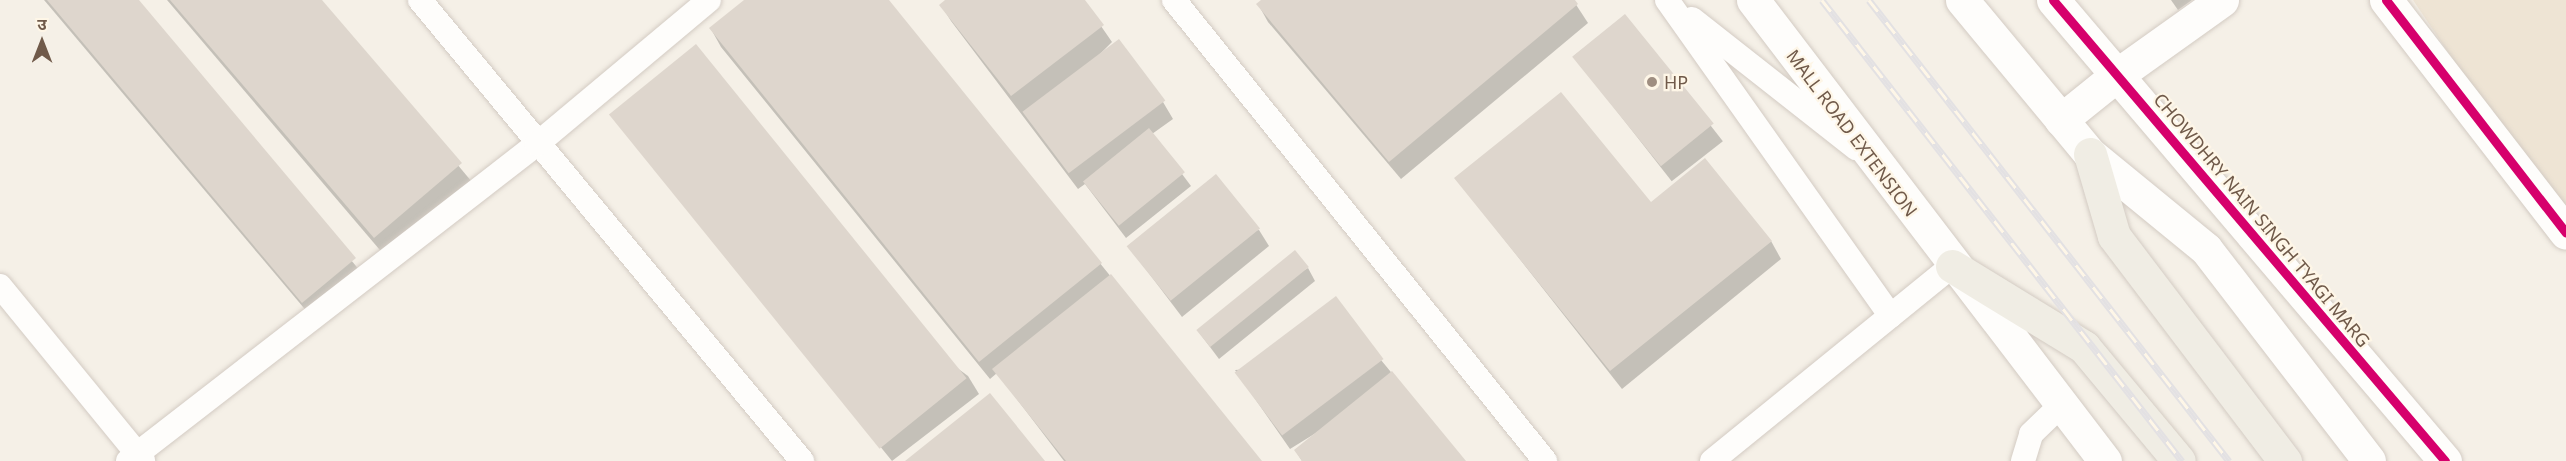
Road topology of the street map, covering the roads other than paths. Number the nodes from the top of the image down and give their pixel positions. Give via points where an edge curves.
1 (420, 0) edge
2 (709, 0) edge
3 (1174, 0) edge
4 (1669, 0) edge
5 (1753, 0) edge
6 (1962, 0) edge
7 (2053, 0) edge
8 (2222, 0) edge
9 (2386, 0) edge
10 (2117, 75) junction
11 (2061, 120) junction
12 (537, 144) junction
13 (2090, 154) junction
14 (1874, 162) junction
15 (2566, 233) edge
16 (1952, 266) junction
17 (0, 286) edge
18 (1891, 316) junction
19 (2061, 405) junction
20 (136, 458) edge
21 (802, 461) edge
22 (1545, 461) edge
23 (1712, 461) edge
24 (2023, 461) edge
25 (2105, 461) edge
26 (2179, 461) edge
27 (2284, 461) edge
28 (2369, 461) edge
29 (2445, 461) edge

1 - 12 lane
2 - 12 lane
3 - 22 lane
4 - 14 lane
4 - 18 lane
5 - 14 main road, MALL ROAD EXTENSION
6 - 11 main road
7 - 10 main road, CHOWDHRY NAIN SINGH TYAGI MARG
8 - 10 main road
9 - 15 main road
10 - 11 main road
10 - 29 main road, CHOWDHRY NAIN SINGH TYAGI MARG
11 - 13 main road
12 - 20 lane
12 - 21 lane
13 - 27 main road via 2114,236
13 - 28 main road via 2206,249
14 - 16 main road, MALL ROAD EXTENSION
16 - 18 lane
16 - 19 main road, MALL ROAD EXTENSION
16 - 26 main road via 2084,347
17 - 20 lane
18 - 23 lane
19 - 24 lane via 2031,434
19 - 25 main road, MALL ROAD EXTENSION

